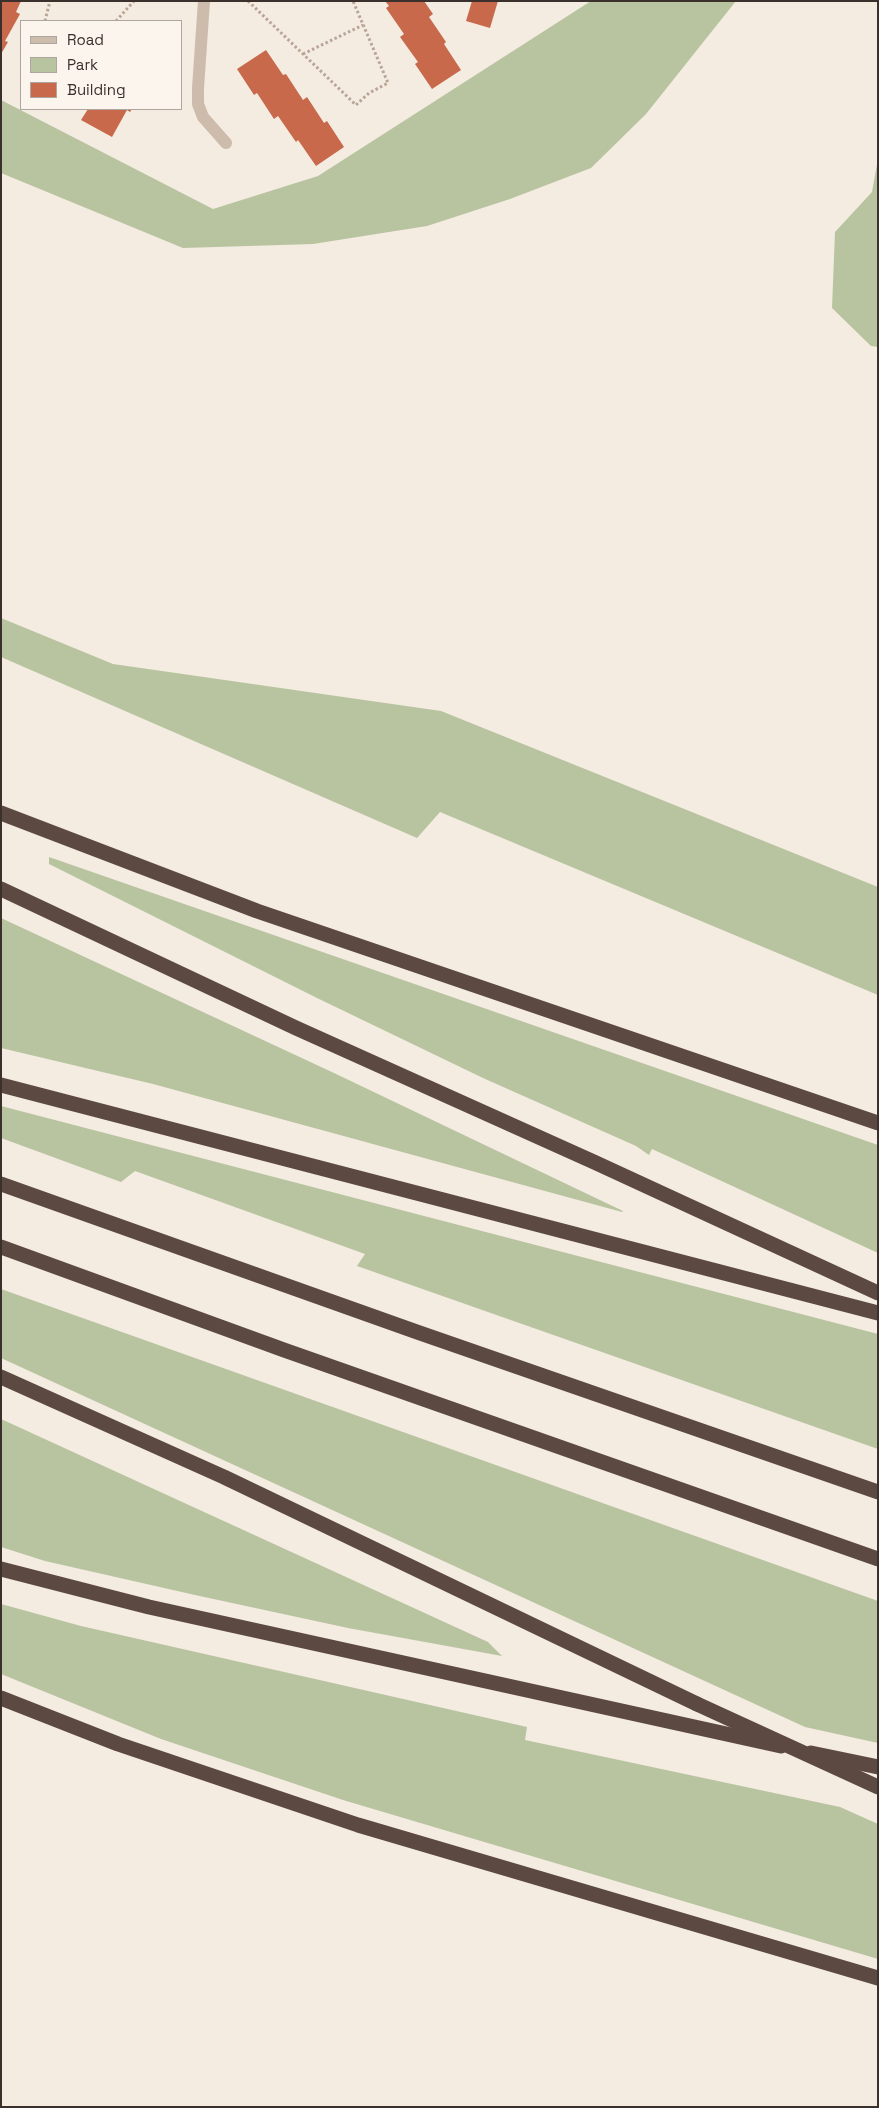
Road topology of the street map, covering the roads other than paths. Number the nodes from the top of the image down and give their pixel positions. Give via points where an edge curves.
1 (204, 1) edge
2 (226, 143) dead end
3 (1, 814) edge
4 (1, 889) edge
5 (1, 1085) edge
6 (878, 1122) edge
7 (1, 1184) edge
8 (1, 1247) edge
9 (878, 1293) edge
10 (878, 1313) edge
11 (1, 1377) edge
12 (878, 1492) edge
13 (878, 1559) edge
14 (1, 1568) edge
15 (1, 1698) edge
16 (878, 1768) edge
17 (878, 1787) edge
18 (878, 1978) edge

1 - 2 lane via 198,104 202,118
3 - 6 highway via 257,911
4 - 9 highway via 296,1028
5 - 10 highway
7 - 12 highway
8 - 13 highway
11 - 17 highway, bridge via 224,1477 697,1704
14 - 16 highway via 149,1607
15 - 18 highway via 118,1744 358,1825

